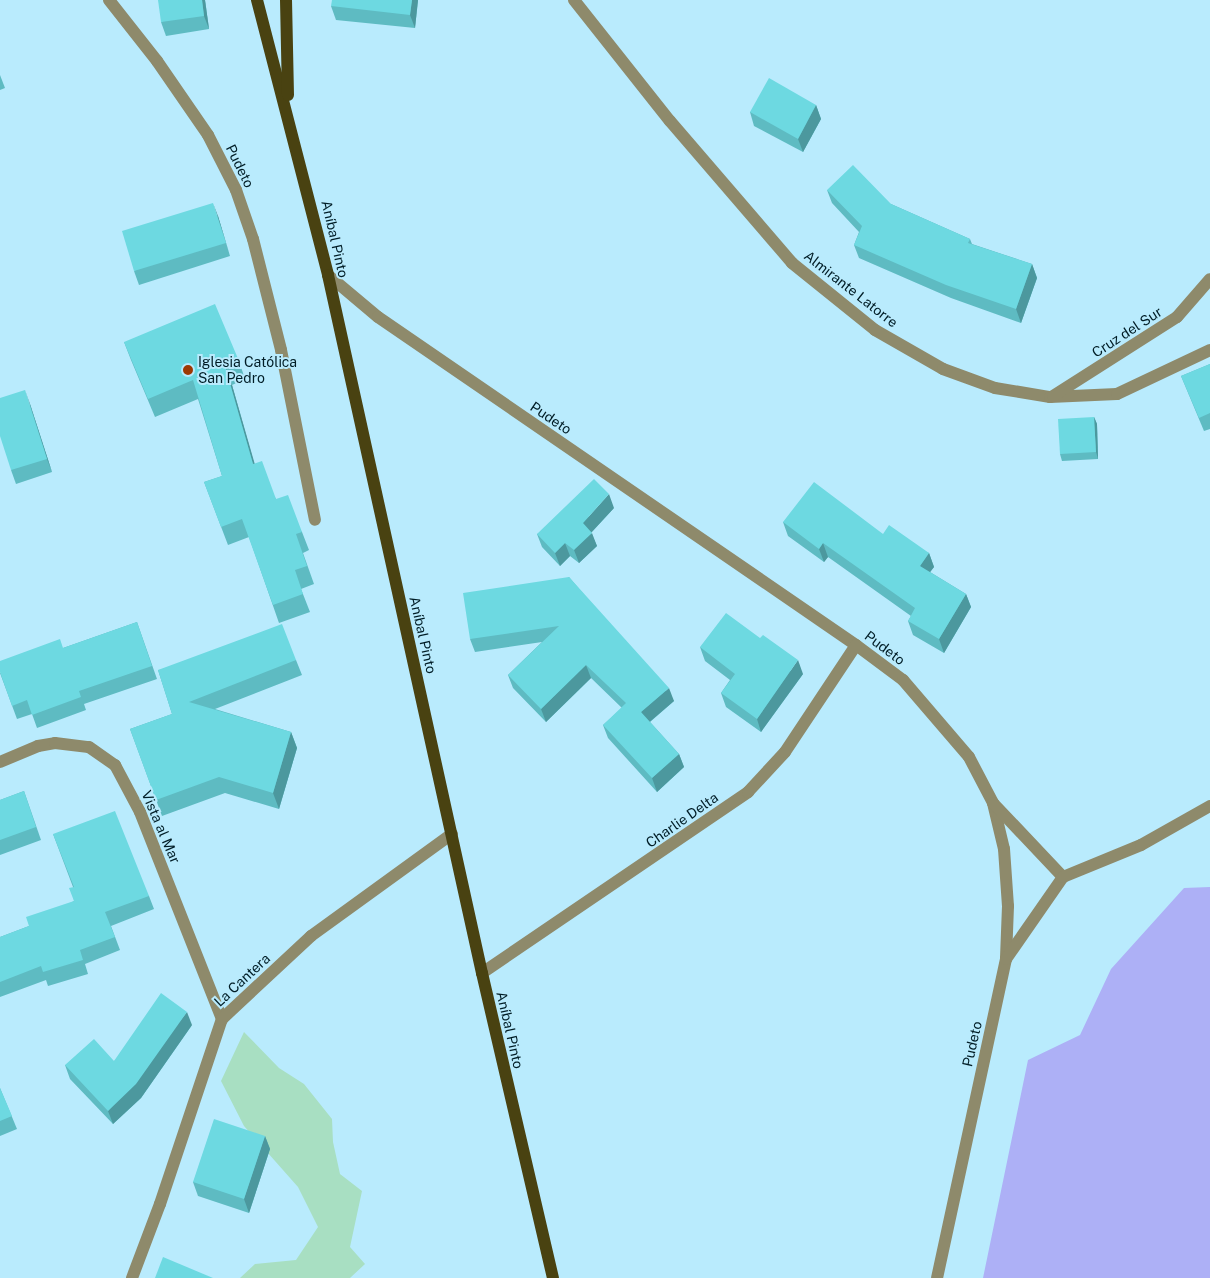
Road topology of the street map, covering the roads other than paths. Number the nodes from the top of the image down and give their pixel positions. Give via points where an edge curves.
1 (109, 0) edge
2 (257, 0) edge
3 (286, 0) edge
4 (574, 0) edge
5 (289, 115) junction
6 (328, 275) junction
7 (1210, 279) edge
8 (1210, 350) edge
9 (1050, 397) junction
10 (316, 520) dead end
11 (856, 645) junction
12 (0, 762) edge
13 (993, 802) junction
14 (1210, 806) edge
15 (452, 834) junction
16 (1063, 877) junction
17 (1006, 959) junction
18 (482, 974) junction
19 (222, 1019) junction
20 (132, 1278) edge
21 (553, 1278) edge
22 (937, 1278) edge

1 - 10 street, Pudeto via 157,61 208,135 236,190 253,239 281,350
2 - 5 main road, Aníbal Pinto
3 - 5 main road
4 - 9 street, Almirante Latorre via 670,121 792,263 874,330 943,369 996,388
5 - 6 main road, Aníbal Pinto
6 - 11 street, Pudeto via 378,317
6 - 15 main road, Aníbal Pinto
7 - 9 street, Cruz del Sur via 1176,317
8 - 9 street, Almirante Latorre via 1117,394
11 - 13 street, Pudeto via 903,680 934,713 968,757
11 - 18 street, Charlie Delta via 785,752 748,792
12 - 19 street, Vista al Mar via 38,746 55,743 90,747 115,765 140,812
13 - 16 street
13 - 17 street, Pudeto via 1004,848 1008,906
14 - 16 street via 1141,845
15 - 18 main road, Aníbal Pinto
15 - 19 street, La Cantera via 311,936
16 - 17 street
17 - 22 street, Pudeto
18 - 21 main road, Aníbal Pinto
19 - 20 street, La Cantera

